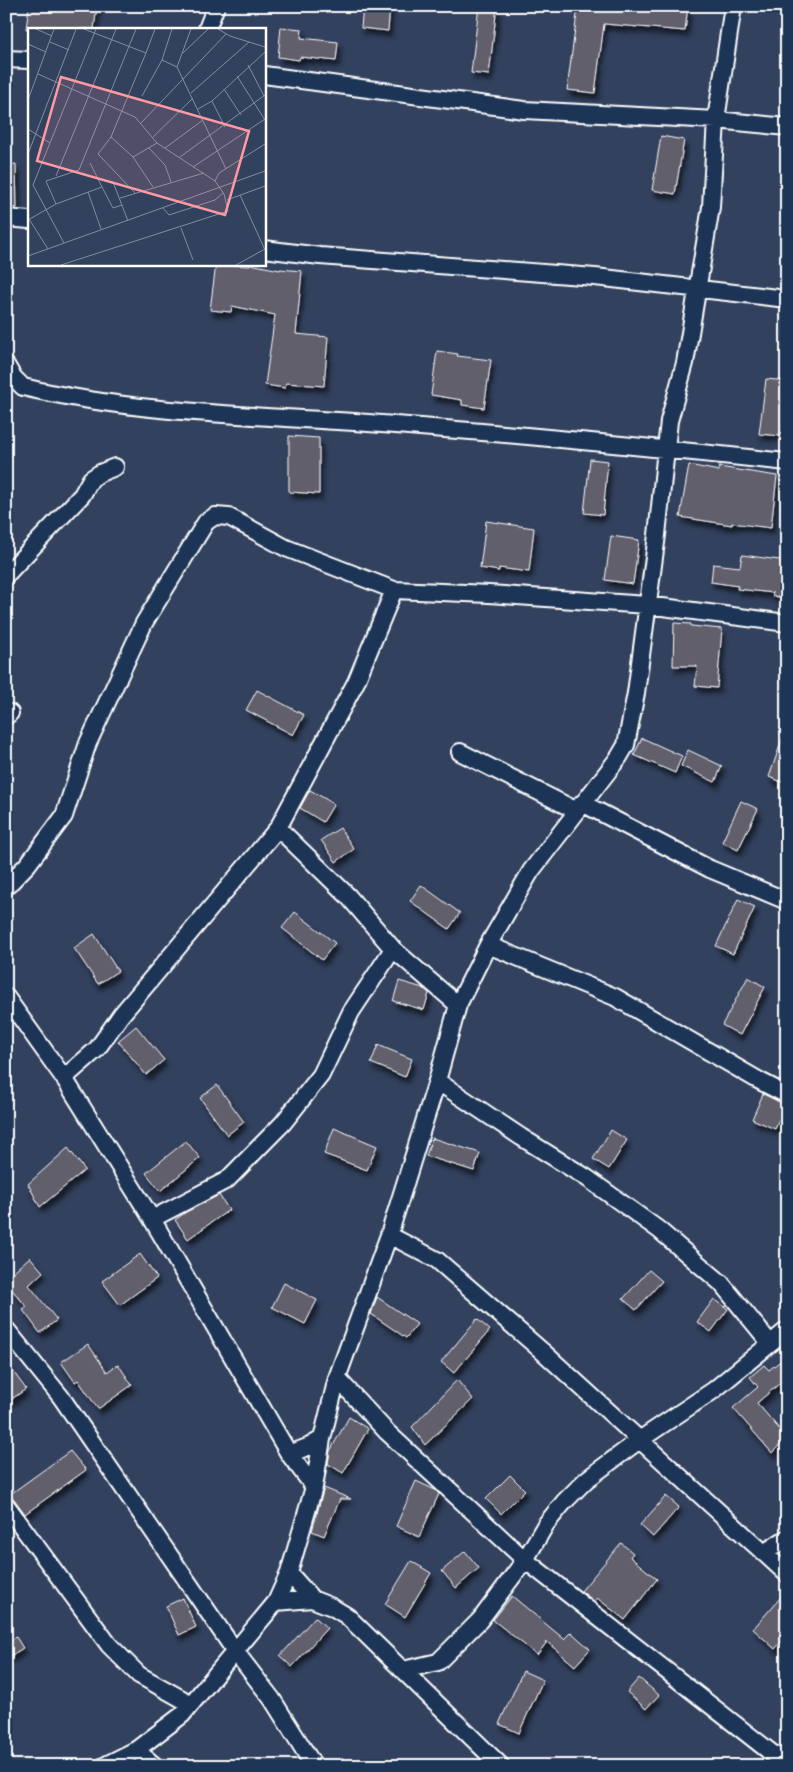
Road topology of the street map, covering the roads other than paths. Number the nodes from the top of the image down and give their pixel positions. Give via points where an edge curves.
1 (216, 6) edge
2 (733, 6) edge
3 (207, 28) edge
4 (6, 59) edge
5 (28, 60) edge
6 (265, 75) edge
7 (716, 120) junction
8 (787, 127) edge
9 (6, 218) edge
10 (28, 220) edge
11 (265, 249) edge
12 (698, 288) junction
13 (787, 299) edge
14 (6, 365) edge
15 (666, 449) junction
16 (787, 462) edge
17 (115, 467) dead end
18 (6, 575) edge
19 (394, 590) junction
20 (647, 605) junction
21 (787, 624) edge
22 (460, 752) dead end
23 (579, 807) junction
24 (278, 828) junction
25 (6, 886) edge
26 (787, 901) edge
27 (488, 945) junction
28 (393, 949) junction
29 (6, 997) edge
30 (458, 1005) junction
31 (64, 1078) junction
32 (437, 1081) junction
33 (787, 1094) edge
34 (152, 1219) junction
35 (389, 1234) junction
36 (6, 1329) edge
37 (787, 1330) edge
38 (770, 1343) junction
39 (337, 1378) junction
40 (322, 1439) junction
41 (638, 1441) junction
42 (289, 1454) junction
43 (314, 1487) junction
44 (6, 1505) edge
45 (787, 1538) edge
46 (764, 1553) junction
47 (525, 1560) junction
48 (289, 1573) junction
49 (787, 1574) edge
50 (312, 1599) junction
51 (276, 1602) junction
52 (235, 1651) junction
53 (403, 1670) junction
54 (191, 1704) junction
55 (136, 1750) junction
56 (787, 1765) edge
57 (104, 1766) edge
58 (155, 1766) edge
59 (314, 1766) edge
60 (501, 1766) edge

1 - 3 street
2 - 7 street
4 - 5 street
6 - 7 street via 524,110
7 - 8 street
7 - 12 street via 711,207
9 - 10 street
11 - 12 street via 595,276
12 - 13 street
12 - 15 street via 685,363 669,421
14 - 15 street via 23,387 126,405
15 - 16 street
15 - 20 street
17 - 18 street via 91,479 82,495
19 - 20 street
19 - 24 street via 356,682
19 - 25 street via 286,548 229,518 215,516 206,522 144,623 88,743 64,816 28,864
20 - 21 street
20 - 23 street via 626,745
22 - 23 street
23 - 26 street via 710,869
23 - 27 street via 531,871
24 - 28 street via 348,896
24 - 31 street via 97,1049
27 - 30 street
27 - 33 street via 615,997
28 - 30 street
28 - 34 street via 351,1012 322,1075 283,1123 227,1180
29 - 31 street
30 - 32 street
31 - 34 street
32 - 35 street
32 - 38 street via 588,1178 659,1230 721,1283
34 - 42 street
35 - 39 street
35 - 41 street via 437,1260 542,1351
36 - 52 street via 61,1397
37 - 38 street
38 - 41 street via 714,1390
39 - 40 street
39 - 47 street via 387,1432
40 - 42 street
40 - 43 street
41 - 46 street
41 - 47 street via 586,1480 564,1502 546,1524
42 - 43 street
43 - 48 street
44 - 54 street via 109,1645 139,1675
45 - 46 street
46 - 49 street
47 - 53 street via 480,1620 438,1662
47 - 56 street
48 - 50 street
48 - 51 street
50 - 51 street
50 - 53 street via 347,1616
51 - 52 street
52 - 54 street
52 - 59 street via 272,1699
53 - 60 street
54 - 55 street via 182,1716
55 - 57 street
55 - 58 street

